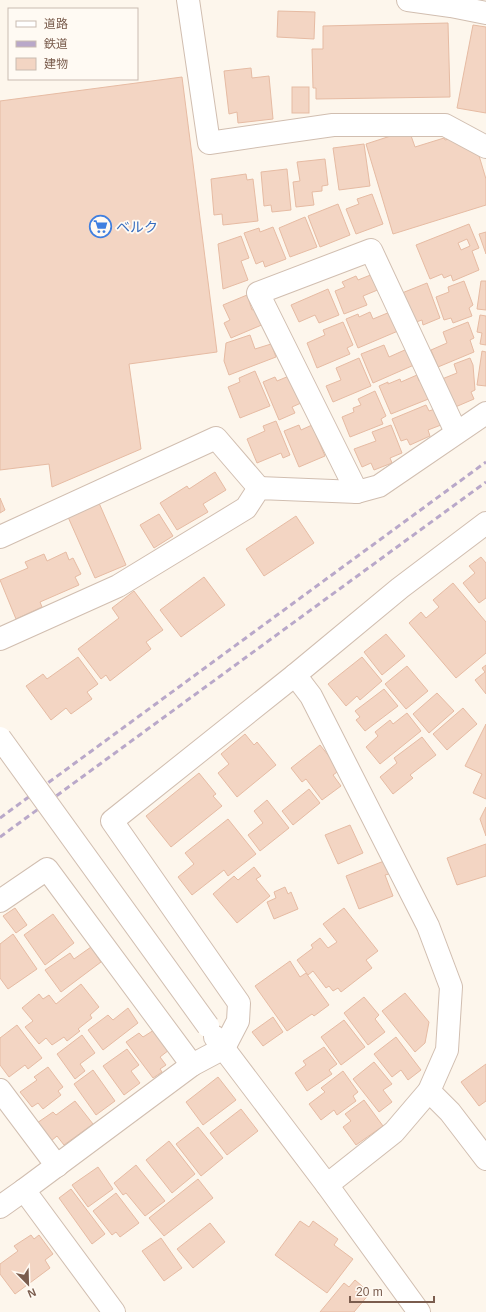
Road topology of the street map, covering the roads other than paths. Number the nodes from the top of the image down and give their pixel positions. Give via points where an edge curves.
1 (188, 0) edge
2 (408, 0) edge
3 (486, 13) edge
4 (486, 147) edge
5 (486, 413) edge
6 (456, 432) junction
7 (259, 488) junction
8 (357, 492) junction
9 (486, 523) edge
10 (0, 537) edge
11 (0, 639) edge
12 (296, 675) junction
13 (0, 738) edge
14 (0, 901) edge
15 (224, 1048) junction
16 (192, 1065) junction
17 (0, 1090) edge
18 (429, 1091) junction
19 (486, 1159) edge
20 (56, 1166) junction
21 (327, 1185) junction
22 (24, 1190) junction
23 (0, 1207) edge
24 (114, 1312) edge
25 (419, 1312) edge

1 - 4 street via 209,143 333,125 445,125
2 - 3 street
5 - 6 street
6 - 8 street via 379,486
6 - 8 street via 371,250 258,292
7 - 8 street
7 - 10 street via 216,438
7 - 11 street via 246,508 118,586
9 - 12 street via 400,588
12 - 15 street via 112,821 239,1003 238,1022
12 - 18 street via 311,696 428,926 451,987 447,1050
13 - 15 street, bridge
14 - 16 street via 47,869
15 - 16 street
15 - 21 street
16 - 20 street
17 - 20 street
18 - 19 street via 450,1112
18 - 21 street via 394,1132
20 - 22 street
21 - 25 street
22 - 23 street
22 - 24 street

